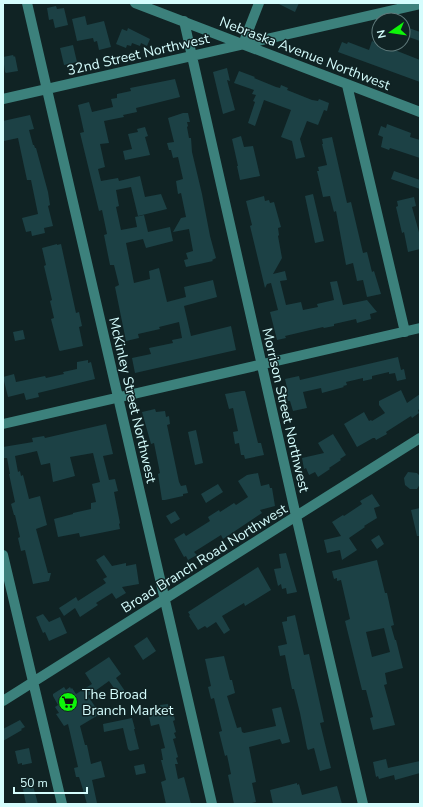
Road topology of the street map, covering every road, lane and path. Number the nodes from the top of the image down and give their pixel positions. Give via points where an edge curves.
1 (27, 3) edge
2 (135, 3) edge
3 (259, 3) edge
4 (420, 4) edge
5 (184, 21) junction
6 (243, 44) junction
7 (191, 56) junction
8 (347, 85) junction
9 (47, 89) junction
10 (3, 99) edge
11 (420, 112) edge
12 (420, 328) edge
13 (405, 332) junction
14 (262, 365) junction
15 (118, 398) junction
16 (3, 424) edge
17 (420, 438) edge
18 (296, 516) junction
19 (3, 555) edge
20 (165, 599) junction
21 (33, 682) junction
22 (3, 701) edge
23 (62, 804) edge
24 (212, 804) edge
25 (363, 804) edge

1 - 9 street, McKinley Street Northwest
2 - 5 street, Nebraska Avenue Northwest
3 - 6 street
4 - 6 street, 32nd Street Northwest
5 - 6 street, Nebraska Avenue Northwest
5 - 7 street, Morrison Street Northwest
6 - 7 street, 32nd Street Northwest
6 - 8 street, Nebraska Avenue Northwest
7 - 9 street, 32nd Street Northwest
7 - 14 street, Morrison Street Northwest
8 - 11 street, Nebraska Avenue Northwest
8 - 13 street
9 - 10 street, 32nd Street Northwest
9 - 15 street, McKinley Street Northwest
12 - 13 street
13 - 14 street
14 - 15 street
14 - 18 street, Morrison Street Northwest
15 - 16 street
15 - 20 street, McKinley Street Northwest
17 - 18 street, Broad Branch Road Northwest
18 - 20 street, Broad Branch Road Northwest
18 - 25 street, Morrison Street Northwest
19 - 21 street
20 - 21 street, Broad Branch Road Northwest
20 - 24 street, McKinley Street Northwest
21 - 22 street, Broad Branch Road Northwest
21 - 23 street

